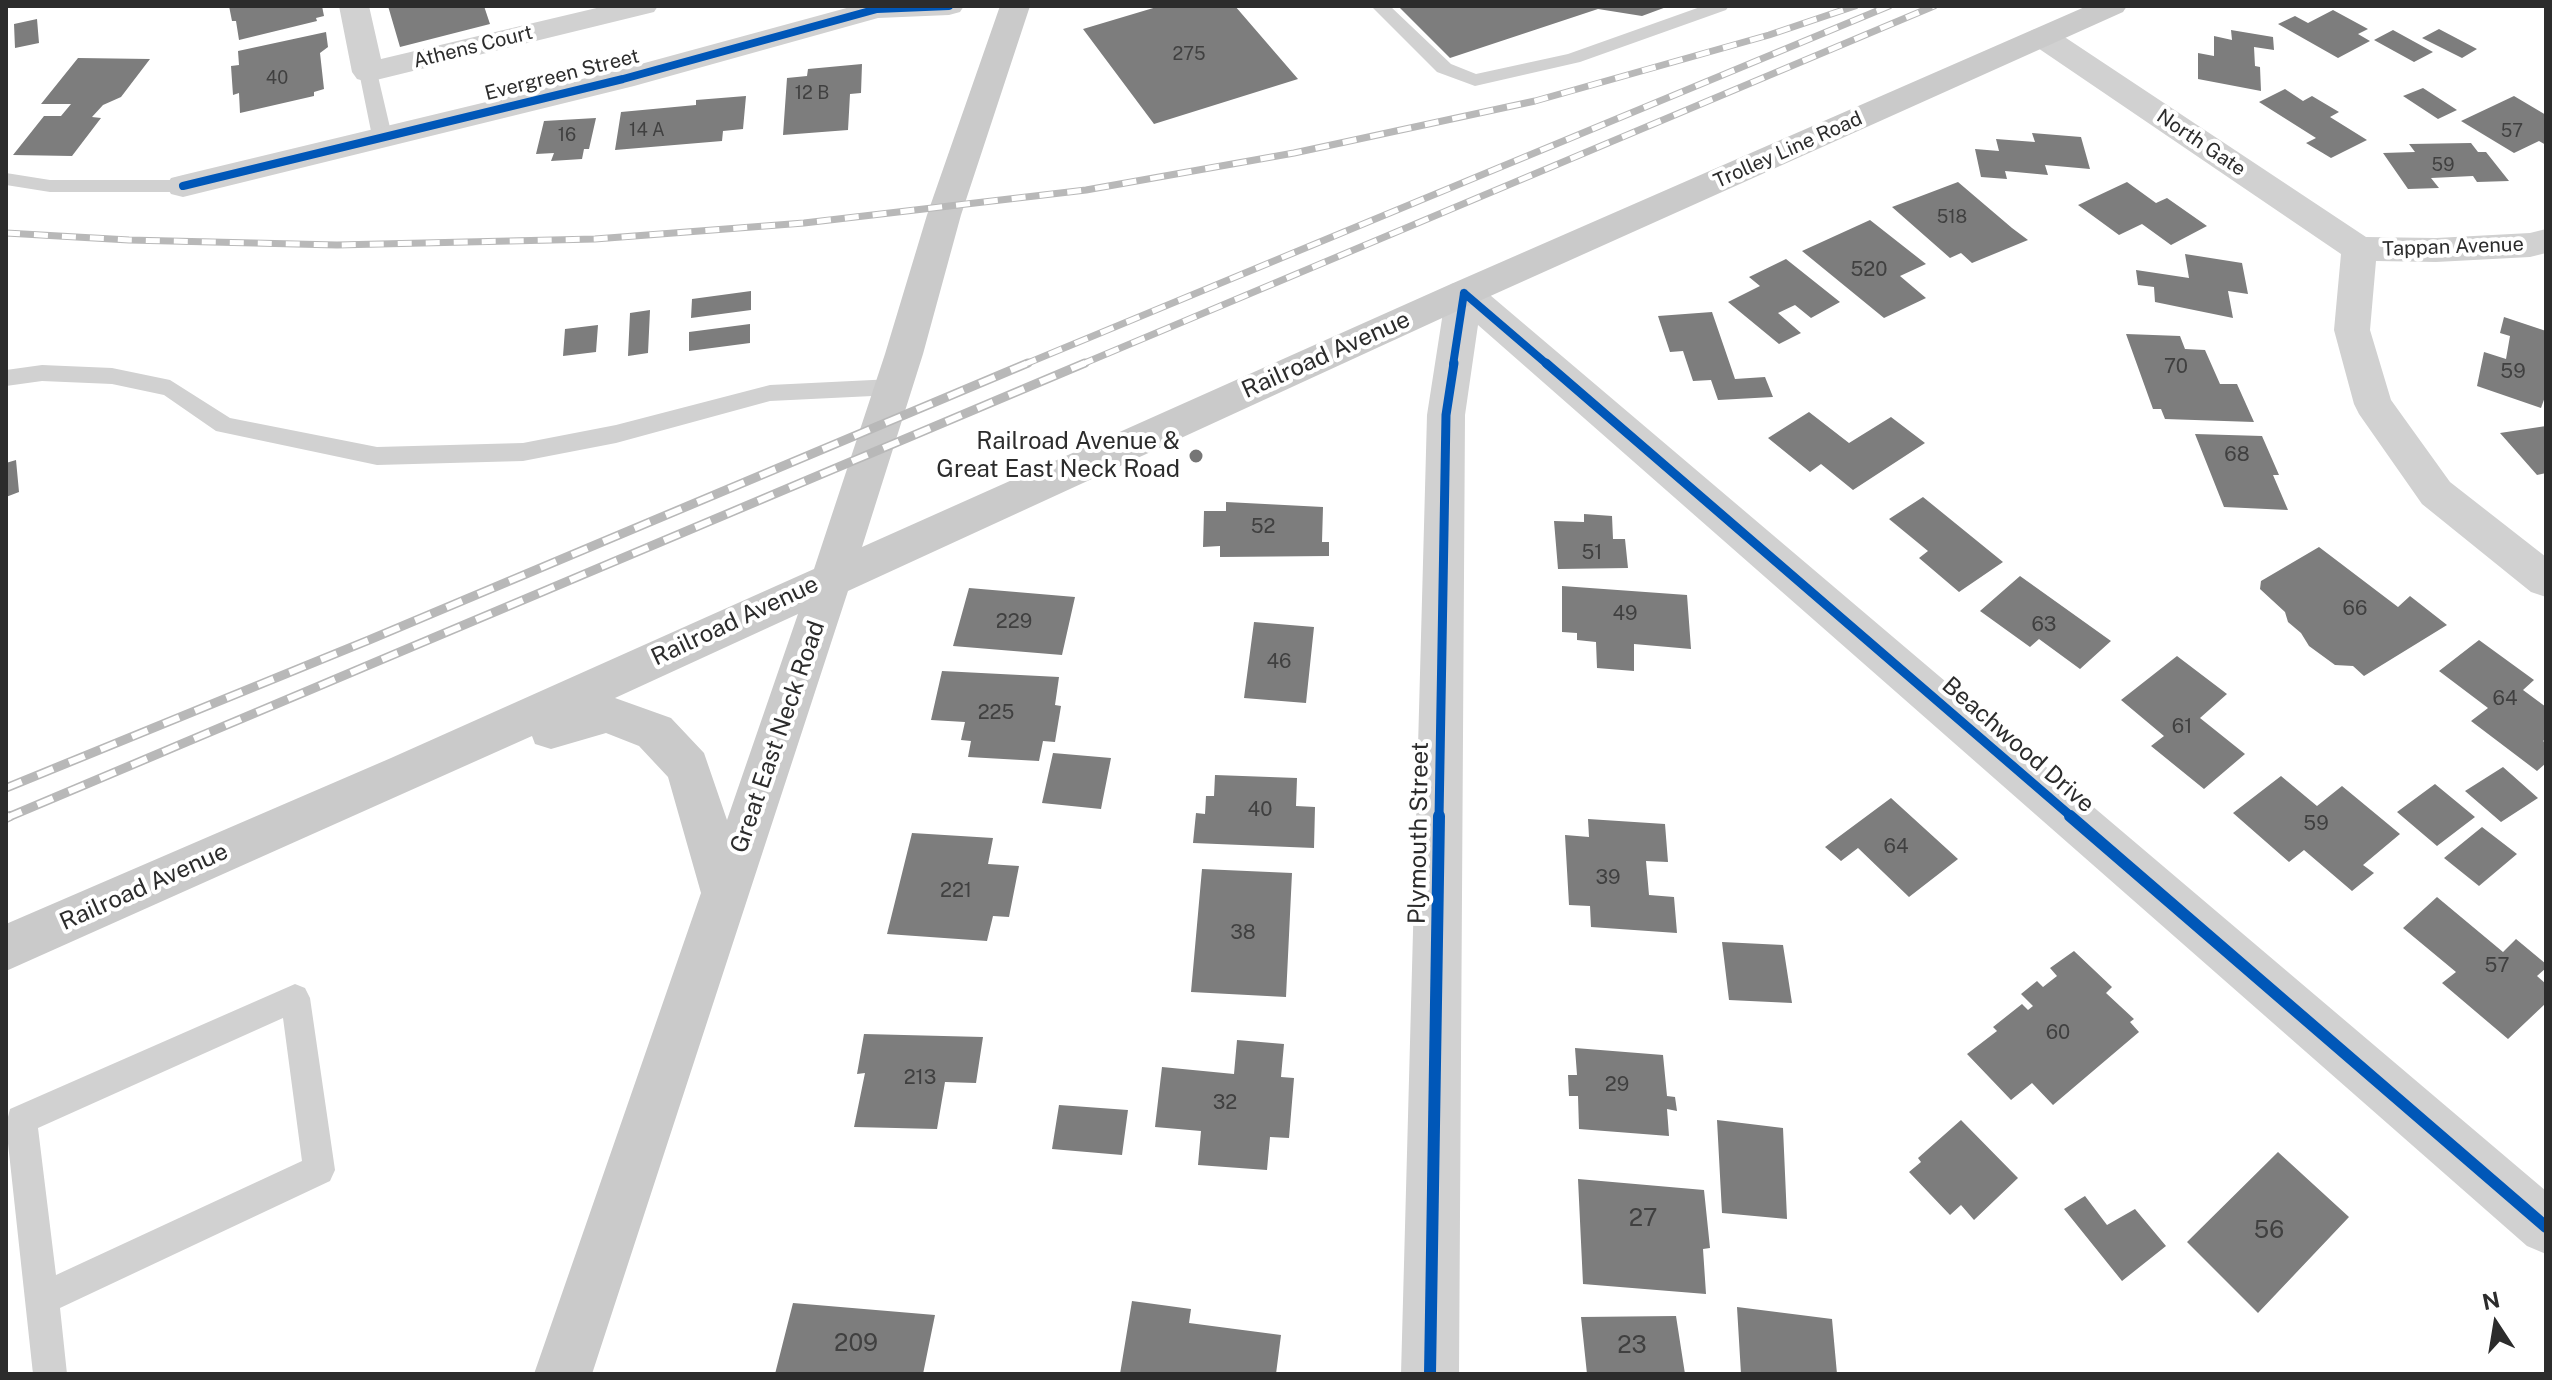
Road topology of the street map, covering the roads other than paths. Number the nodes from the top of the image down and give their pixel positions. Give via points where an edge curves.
1 (354, 6) edge
2 (643, 6) edge
3 (949, 6) edge
4 (1015, 6) edge
5 (1380, 6) edge
6 (1720, 6) edge
7 (2112, 6) edge
8 (876, 8) edge
9 (2043, 37) junction
10 (368, 72) junction
11 (382, 136) junction
12 (6, 179) edge
13 (183, 186) joint
14 (2546, 241) edge
15 (2359, 249) junction
16 (1464, 293) junction
17 (6, 378) edge
18 (893, 387) junction
19 (832, 577) junction
20 (2546, 580) edge
21 (407, 772) junction
22 (725, 893) junction
23 (6, 948) edge
24 (14, 1120) edge
25 (2546, 1227) edge
26 (42, 1299) junction
27 (50, 1374) edge
28 (563, 1374) edge
29 (1430, 1374) edge

1 - 10 street
2 - 10 street, Athens Court
3 - 8 street, Evergreen Street
4 - 18 main road, Great East Neck Road
5 - 6 lane via 1444,68 1475,80 1573,58
7 - 9 main road, Trolley Line Road
8 - 11 street, Evergreen Street via 623,79
9 - 15 street, North Gate
9 - 16 main road, Trolley Line Road
10 - 11 lane
11 - 13 street, Evergreen Street
12 - 13 lane via 50,186
14 - 15 street, Tappan Avenue
15 - 20 street via 2352,330 2373,404 2436,493
16 - 19 main road, Railroad Avenue
16 - 25 street, Beachwood Drive
16 - 29 street, Plymouth Street via 1446,415
17 - 18 lane via 42,373 112,376 170,388 224,425 377,456 523,452 616,434 770,393
18 - 19 main road, Great East Neck Road
19 - 21 main road, Railroad Avenue
19 - 22 main road, Great East Neck Road
21 - 22 main road via 607,714 651,728 688,767
21 - 23 main road, Railroad Avenue
22 - 28 main road, Great East Neck Road
24 - 26 lane
24 - 26 lane via 295,998 319,1170
26 - 27 lane

